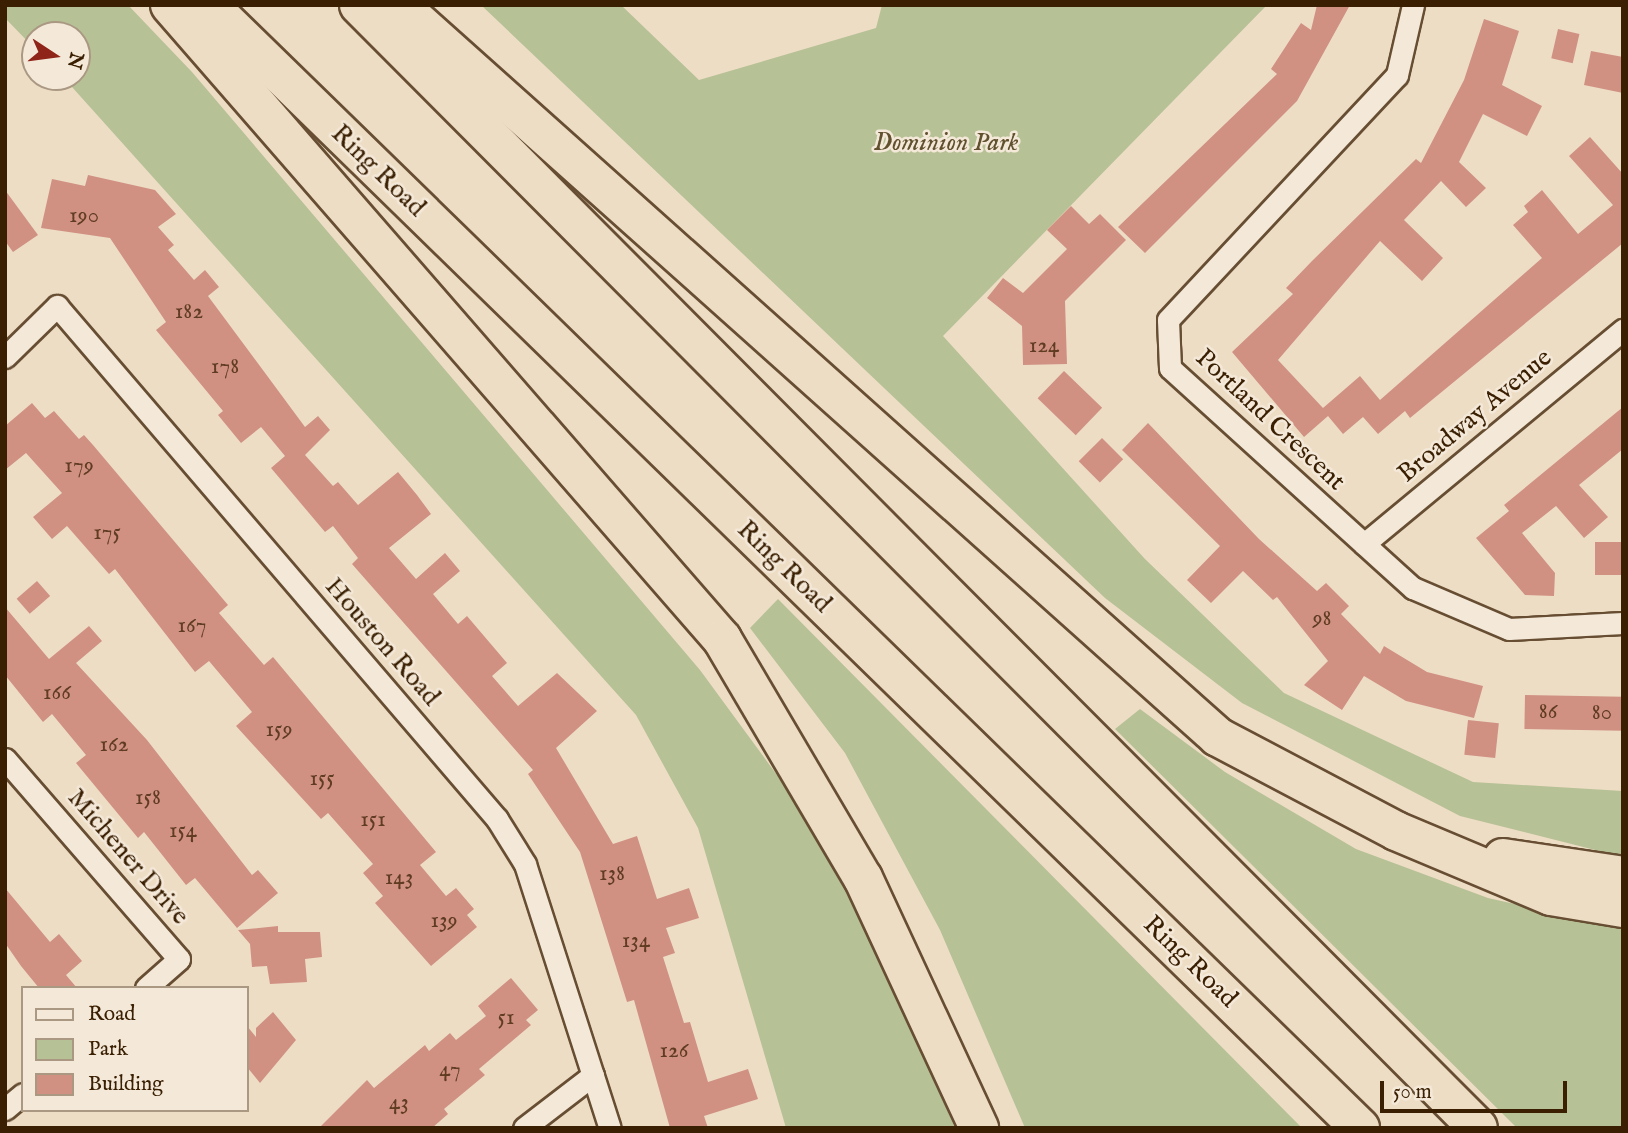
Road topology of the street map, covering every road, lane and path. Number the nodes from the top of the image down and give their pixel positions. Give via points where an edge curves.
1 (170, 5) edge
2 (209, 5) edge
3 (359, 5) edge
4 (399, 5) edge
5 (1413, 5) edge
6 (1623, 330) edge
7 (5, 357) edge
8 (1364, 544) junction
9 (1623, 623) edge
10 (5, 759) edge
11 (1396, 831) junction
12 (1623, 876) edge
13 (1623, 908) edge
14 (148, 986) edge
15 (593, 1075) junction
16 (21, 1096) edge
17 (5, 1109) edge
18 (524, 1128) edge
19 (610, 1128) edge
20 (979, 1128) edge
21 (1360, 1128) edge
22 (1478, 1128) edge

1 - 20 highway via 722,639 863,878
2 - 21 highway, Ring Road
3 - 22 highway
4 - 11 highway via 1218,737
5 - 8 street, Portland Crescent via 1397,75 1168,320 1170,368
6 - 8 street, Broadway Avenue
7 - 15 street, Houston Road via 57,306 497,819 525,864
8 - 9 street, Portland Crescent via 1413,588 1509,629
10 - 14 street, Michener Drive via 179,959
11 - 12 highway via 1489,856
11 - 13 highway via 1550,896
15 - 18 street
15 - 19 street, Houston Road
16 - 17 street

